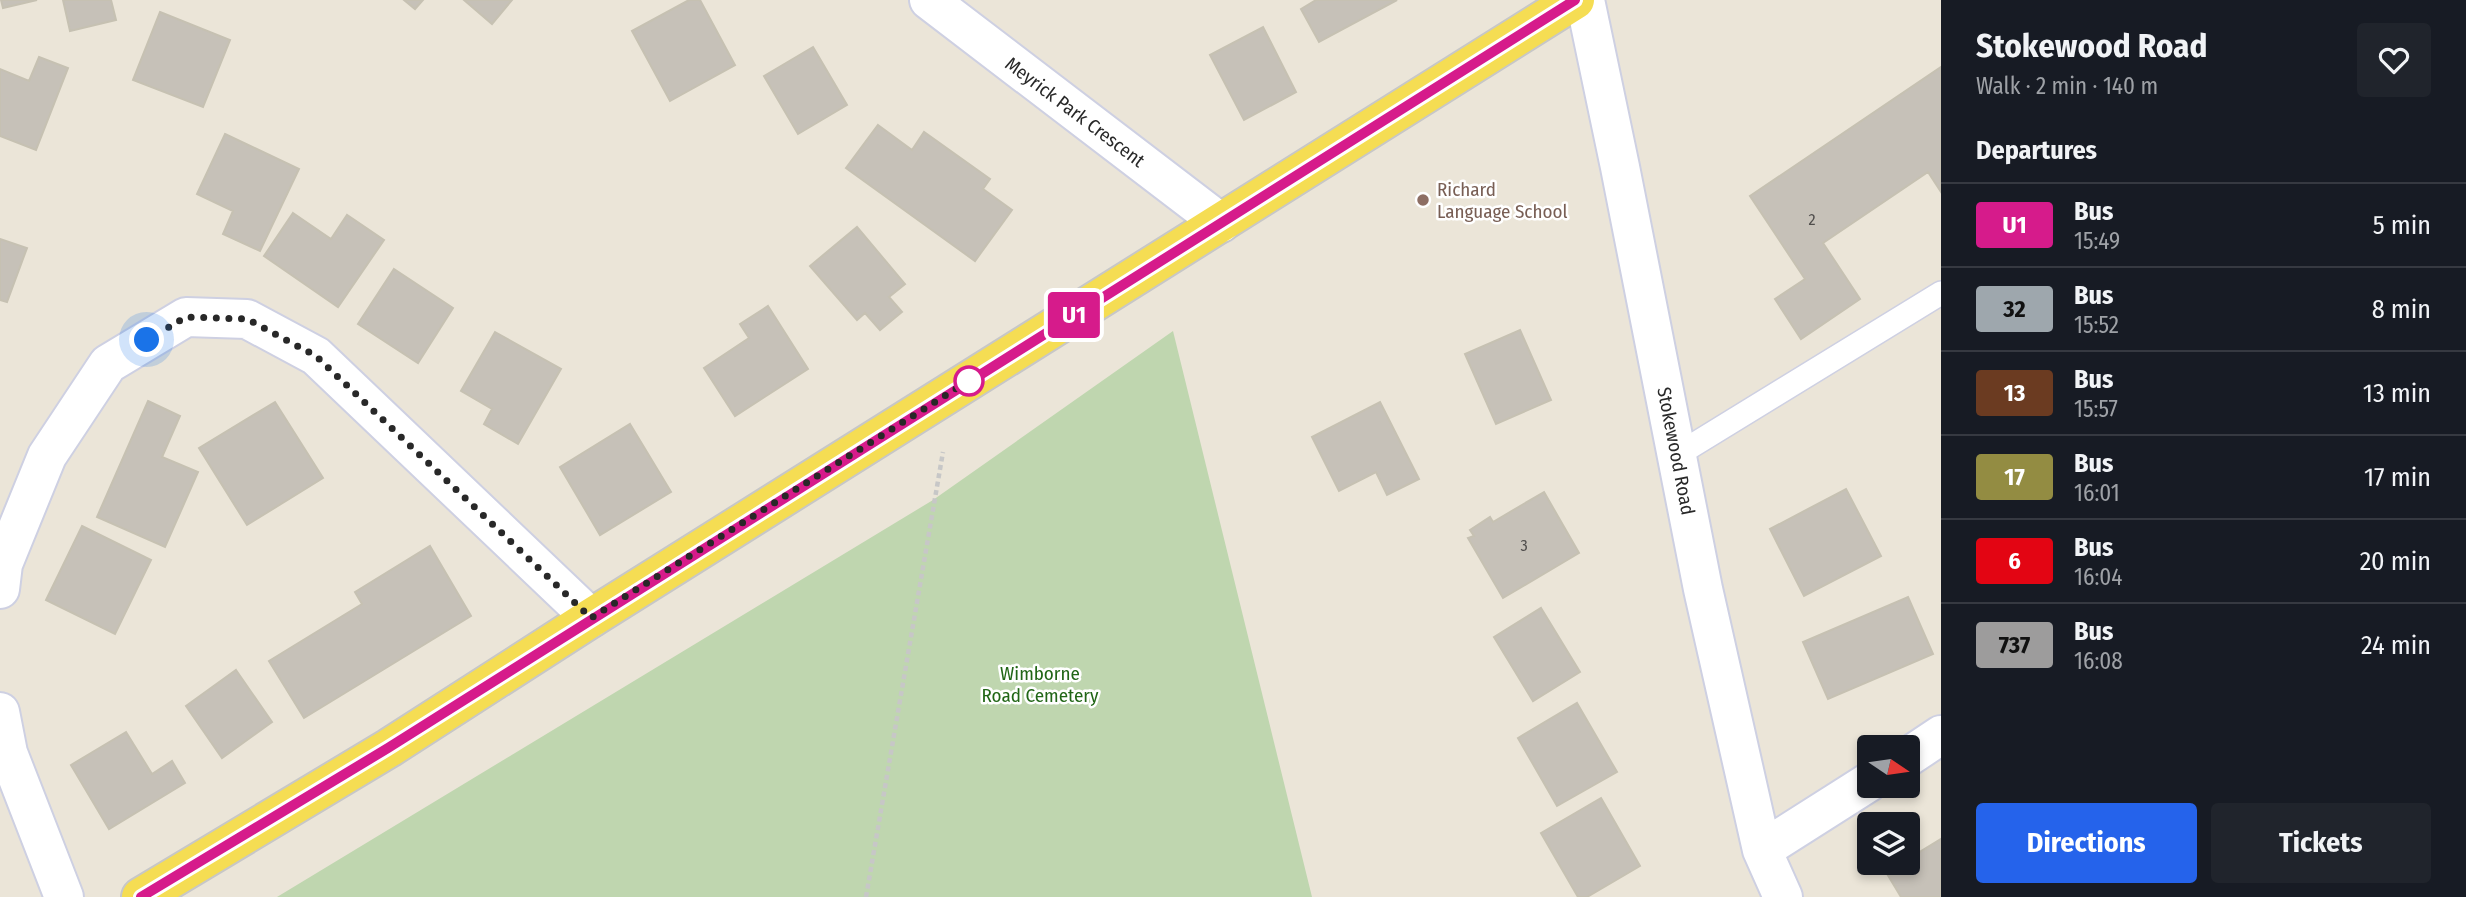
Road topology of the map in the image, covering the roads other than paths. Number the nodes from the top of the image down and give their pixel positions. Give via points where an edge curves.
1 (929, 0) edge
2 (1576, 0) edge
3 (1585, 0) edge
4 (1221, 223) junction
5 (1941, 293) edge
6 (1677, 455) junction
7 (0, 589) edge
8 (591, 618) junction
9 (0, 712) edge
10 (1941, 735) edge
11 (1920, 749) edge
12 (1857, 790) edge
13 (1762, 850) junction
14 (64, 897) edge
15 (141, 897) edge
16 (1783, 897) edge

1 - 4 street, Meyrick Park Crescent
2 - 4 main road
3 - 6 street, Stokewood Road
4 - 8 main road
5 - 6 lane
6 - 13 street, Stokewood Road
7 - 8 street via 3,564 47,456 108,364 186,317 247,319 316,356
8 - 15 main road via 388,748
9 - 14 street via 8,752
10 - 11 street
12 - 13 street
13 - 16 street, Stokewood Road

